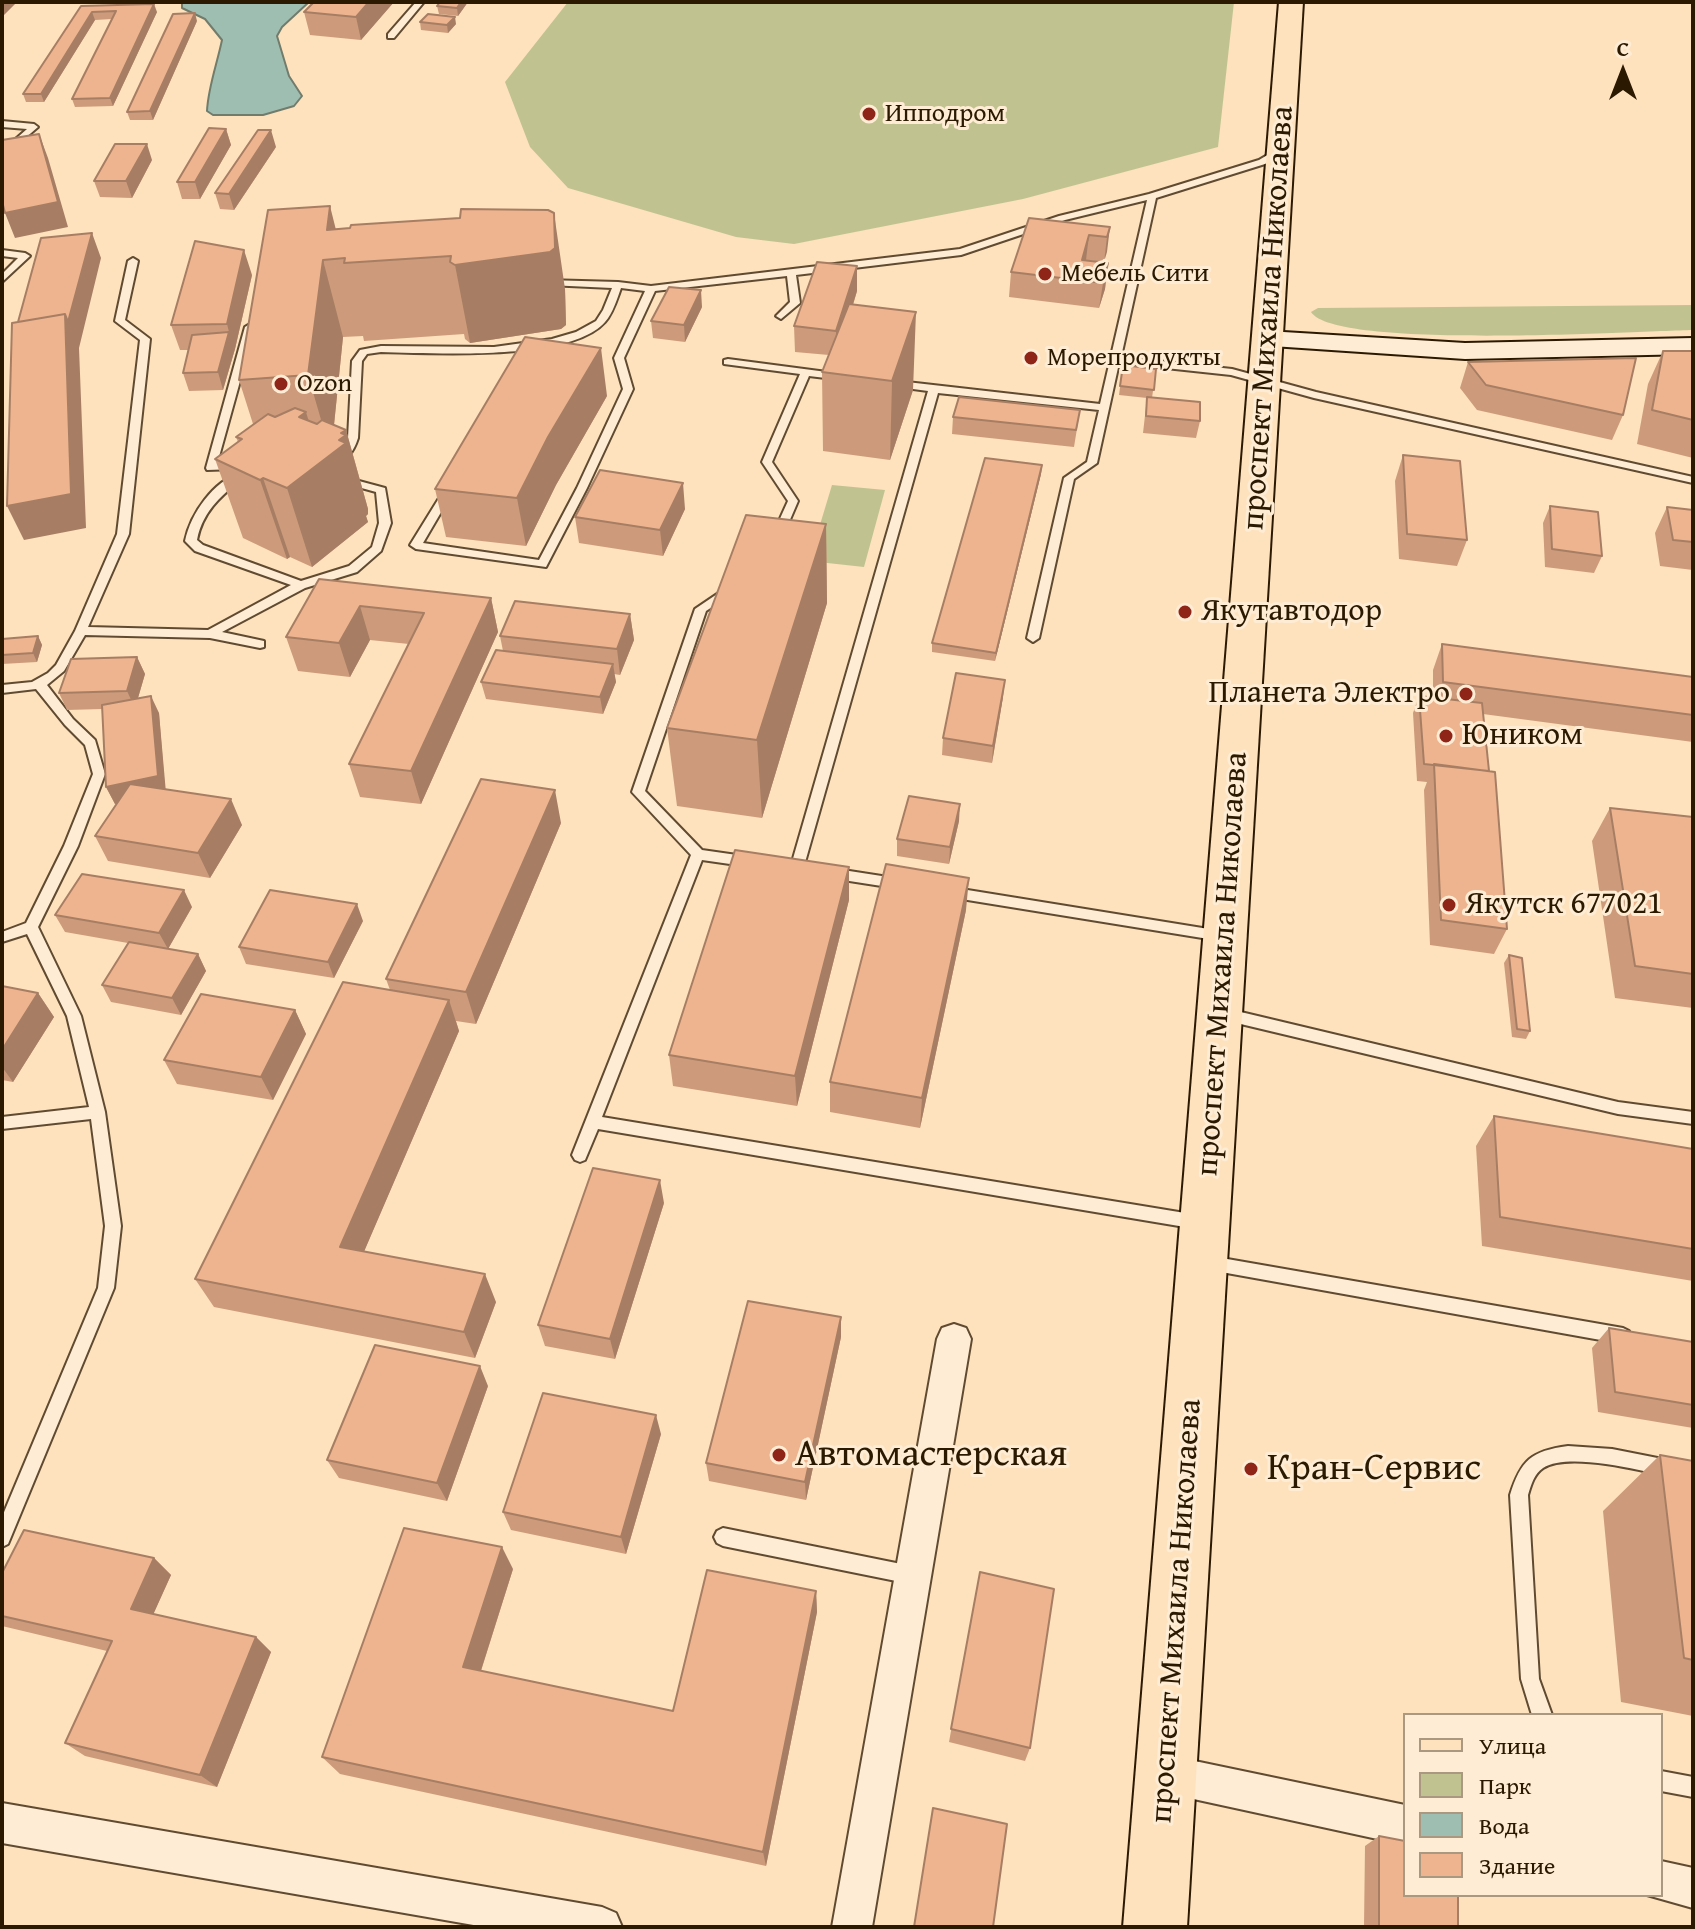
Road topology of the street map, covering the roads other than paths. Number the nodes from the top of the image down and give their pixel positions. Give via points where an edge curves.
1 (420, 2) edge
2 (1291, 2) edge
3 (391, 36) dead end
4 (2, 124) edge
5 (1281, 150) junction
6 (2, 155) edge
7 (1152, 196) junction
8 (2, 253) edge
9 (133, 261) dead end
10 (791, 273) junction
11 (2, 279) edge
12 (529, 281) edge
13 (618, 285) junction
14 (651, 289) junction
15 (781, 316) dead end
16 (252, 317) edge
17 (1693, 346) edge
18 (619, 358) junction
19 (606, 360) dead end
20 (1116, 360) junction
21 (1266, 360) junction
22 (728, 362) dead end
23 (806, 372) junction
24 (849, 378) edge
25 (891, 383) edge
26 (934, 389) junction
27 (1105, 408) junction
28 (321, 460) edge
29 (243, 466) edge
30 (259, 470) edge
31 (326, 477) edge
32 (1693, 480) edge
33 (453, 483) edge
34 (771, 551) edge
35 (740, 582) edge
36 (301, 585) junction
37 (81, 631) junction
38 (210, 634) junction
39 (1033, 638) dead end
40 (260, 644) dead end
41 (39, 684) junction
42 (2, 689) edge
43 (698, 854) junction
44 (769, 864) edge
45 (913, 886) edge
46 (928, 889) edge
47 (31, 927) junction
48 (2, 937) edge
49 (1225, 937) junction
50 (1220, 1013) junction
51 (98, 1112) junction
52 (1693, 1118) edge
53 (593, 1122) junction
54 (2, 1123) edge
55 (580, 1155) dead end
56 (1203, 1242) junction
57 (954, 1339) dead end
58 (1647, 1340) edge
59 (1693, 1474) edge
60 (723, 1537) dead end
61 (2, 1538) edge
62 (911, 1575) junction
63 (1541, 1713) edge
64 (1166, 1774) junction
65 (1663, 1781) edge
66 (1693, 1787) edge
67 (2, 1823) edge
68 (1403, 1825) edge
69 (1663, 1881) edge
70 (1693, 1888) edge
71 (602, 1927) edge
72 (852, 1927) edge
73 (1155, 1927) edge

1 - 3 lane
2 - 5 main road, проспект Михаила Николаева
4 - 6 lane via 34,127
5 - 7 lane via 1262,162
5 - 21 main road, проспект Михаила Николаева
7 - 10 lane via 1062,218 961,252
7 - 20 lane
8 - 11 lane via 25,256
9 - 37 lane via 120,321 145,339 123,534
10 - 14 lane
10 - 15 lane via 795,303
12 - 13 lane
13 - 14 lane
13 - 28 lane via 601,321 574,336 500,351 364,352 357,361 349,450 337,459
14 - 18 lane
16 - 29 lane via 211,468
17 - 21 street
18 - 19 lane
18 - 33 lane via 628,389 542,564 416,545
20 - 21 lane via 1232,372
20 - 27 lane
21 - 32 lane
21 - 49 main road, проспект Михаила Николаева
22 - 23 lane
23 - 24 lane
23 - 34 lane via 767,462 793,501
25 - 26 lane
26 - 27 lane
26 - 45 lane via 790,868
27 - 39 lane via 1092,463 1069,478
30 - 36 lane via 226,482 192,530 191,541
31 - 36 lane via 381,490 385,523 377,548 353,569
35 - 43 lane via 701,609 638,792
36 - 38 lane
37 - 38 lane
37 - 41 lane via 59,672
38 - 40 lane
41 - 42 lane
41 - 47 lane via 91,743 99,774
43 - 44 lane
43 - 53 lane
46 - 49 lane
47 - 48 lane
47 - 51 lane via 74,1016
49 - 50 main road, проспект Михаила Николаева
50 - 52 lane via 1618,1108
50 - 56 main road, проспект Михаила Николаева
51 - 54 lane
51 - 61 lane via 113,1226 106,1288
53 - 55 lane
53 - 56 lane
56 - 58 lane
56 - 64 main road, проспект Михаила Николаева
57 - 62 street
59 - 63 lane via 1579,1454 1551,1455 1525,1474 1519,1495 1530,1679
60 - 62 lane
62 - 72 street
64 - 68 street
64 - 73 main road, проспект Михаила Николаева
65 - 66 lane
67 - 71 street
69 - 70 street

